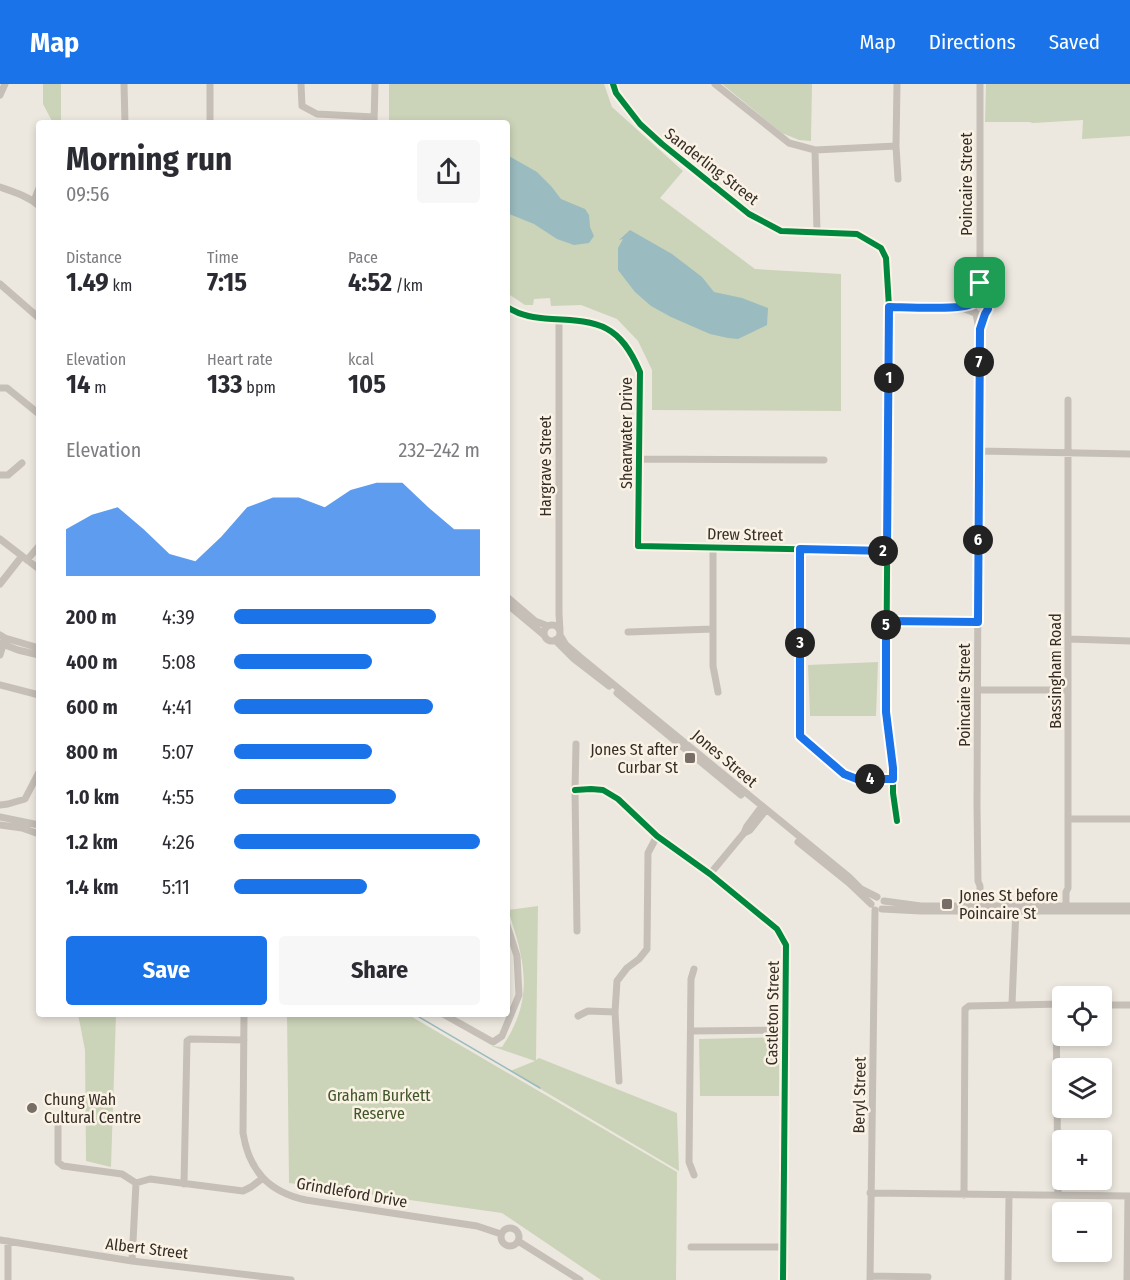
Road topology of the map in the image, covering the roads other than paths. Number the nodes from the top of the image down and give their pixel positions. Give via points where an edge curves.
1 (5, 84) edge
2 (124, 84) edge
3 (210, 84) edge
4 (301, 84) edge
5 (375, 84) edge
6 (613, 84) edge
7 (715, 84) edge
8 (897, 84) edge
9 (980, 84) edge
10 (0, 95) edge
11 (125, 120) edge
12 (210, 120) edge
13 (374, 120) edge
14 (896, 146) junction
15 (815, 150) junction
16 (898, 179) dead end
17 (0, 187) edge
18 (36, 204) edge
19 (817, 232) junction
20 (0, 279) edge
21 (980, 283) junction
22 (0, 284) edge
23 (975, 303) junction
24 (987, 303) junction
25 (889, 307) junction
26 (962, 308) junction
27 (36, 309) edge
28 (510, 309) edge
29 (975, 313) junction
30 (985, 314) junction
31 (36, 315) edge
32 (559, 319) junction
33 (980, 329) junction
34 (0, 388) edge
35 (1068, 400) dead end
36 (36, 412) edge
37 (979, 451) junction
38 (1069, 453) junction
39 (1130, 454) edge
40 (640, 459) junction
41 (824, 460) dead end
42 (22, 463) dead end
43 (0, 476) edge
44 (0, 539) edge
45 (638, 546) joint
46 (713, 547) junction
47 (36, 549) edge
48 (800, 549) junction
49 (887, 551) junction
50 (25, 558) junction
51 (36, 567) edge
52 (0, 584) edge
53 (510, 600) edge
54 (510, 607) edge
55 (558, 614) junction
56 (886, 621) junction
57 (978, 622) junction
58 (550, 625) junction
59 (713, 629) junction
60 (628, 632) dead end
61 (0, 635) edge
62 (544, 635) junction
63 (558, 635) junction
64 (1069, 639) junction
65 (1130, 640) edge
66 (1, 644) edge
67 (36, 647) edge
68 (36, 654) edge
69 (0, 655) edge
70 (0, 685) edge
71 (978, 690) junction
72 (1068, 690) junction
73 (718, 692) dead end
74 (36, 694) edge
75 (576, 744) dead end
76 (36, 778) edge
77 (893, 779) junction
78 (575, 790) junction
79 (0, 805) edge
80 (763, 810) junction
81 (0, 817) edge
82 (1068, 819) junction
83 (1130, 819) edge
84 (897, 821) dead end
85 (36, 824) edge
86 (0, 825) edge
87 (36, 833) edge
88 (657, 836) junction
89 (710, 874) junction
90 (878, 904) junction
91 (1130, 906) edge
92 (978, 908) junction
93 (1013, 908) junction
94 (1068, 908) junction
95 (1130, 911) edge
96 (577, 931) dead end
97 (510, 934) edge
98 (694, 969) dead end
99 (1012, 1004) junction
100 (1052, 1004) edge
101 (1112, 1005) edge
102 (1130, 1005) edge
103 (615, 1012) junction
104 (578, 1016) dead end
105 (244, 1017) edge
106 (449, 1017) edge
107 (510, 1017) edge
108 (510, 1017) edge
109 (785, 1030) junction
110 (691, 1031) junction
111 (243, 1040) junction
112 (1059, 1046) edge
113 (619, 1081) dead end
114 (58, 1126) dead end
115 (694, 1175) dead end
116 (263, 1178) junction
117 (136, 1183) junction
118 (184, 1184) junction
119 (870, 1193) junction
120 (964, 1195) junction
121 (1009, 1195) junction
122 (1058, 1195) junction
123 (1129, 1196) edge
124 (501, 1233) junction
125 (4, 1241) edge
126 (518, 1241) junction
127 (691, 1247) dead end
128 (783, 1247) junction
129 (132, 1261) junction
130 (227, 1276) edge
131 (928, 1277) dead end
132 (870, 1278) edge
133 (8, 1280) edge
134 (291, 1280) edge
135 (580, 1280) edge
136 (783, 1280) edge
137 (1008, 1280) edge
138 (1127, 1280) edge

1 - 10 street
2 - 11 street
3 - 12 street
4 - 13 street via 302,106 316,114
5 - 13 street
6 - 19 street, Sanderling Street via 640,124 749,214 782,231
7 - 15 street via 789,143
8 - 14 street
9 - 21 street, Poincaire Street
14 - 15 street
14 - 16 street
15 - 19 street
17 - 18 street
19 - 25 street, Sanderling Street via 857,234 881,248 886,258
20 - 27 street
21 - 23 street, Poincaire Street
21 - 24 street, Poincaire Street
22 - 31 street
23 - 24 street
23 - 26 street
23 - 29 street
24 - 30 street
25 - 26 street
25 - 49 street
26 - 29 street
28 - 32 street, Shearwater Drive via 525,316
29 - 30 street
29 - 33 street, Poincaire Street
30 - 33 street, Poincaire Street
32 - 40 street, Shearwater Drive via 596,323 612,332 633,356 640,372
32 - 55 street, Hargrave Street
33 - 37 street, Poincaire Street
34 - 36 street via 7,388
35 - 38 street, Bassingham Road
37 - 38 street
37 - 57 street, Poincaire Street
38 - 39 street
38 - 64 street, Bassingham Road
40 - 41 street
40 - 45 street, Shearwater Drive
42 - 43 street via 8,475
44 - 50 street
45 - 46 street, Drew Street
46 - 48 street, Drew Street
46 - 59 street
47 - 50 street
48 - 49 street, Drew Street
48 - 77 street via 800,736 844,774 857,779
49 - 56 street
50 - 51 street
50 - 52 street
53 - 58 street, Jones Street via 535,621
54 - 62 street, Jones Street
55 - 58 street
55 - 63 street, Hargrave Street
56 - 57 street
56 - 77 street via 886,712
57 - 71 street, Poincaire Street
58 - 62 street
58 - 63 street, Jones Street via 557,627
59 - 60 street
59 - 73 street
61 - 67 street
62 - 63 street, Jones Street via 548,639
63 - 80 street, Jones Street via 574,659
64 - 65 street
64 - 72 street, Bassingham Road
66 - 68 street
66 - 69 street
70 - 74 street
71 - 72 street
71 - 92 street, Poincaire Street
72 - 82 street, Bassingham Road
75 - 78 street
76 - 79 street via 25,799
77 - 84 street
78 - 88 street, Castleton Street via 603,790
78 - 96 street
80 - 89 street
80 - 90 street, Jones Street
81 - 85 street
82 - 83 street
82 - 94 street, Bassingham Road
86 - 87 street
88 - 89 street, Castleton Street
88 - 103 street via 648,852 647,949 617,981
89 - 109 street, Castleton Street via 777,929 786,945
90 - 92 street via 921,911
90 - 119 street, Beryl Street
91 - 94 street
92 - 93 street
93 - 94 street
93 - 99 street
94 - 95 street
97 - 107 street via 517,956 519,995
98 - 110 street
99 - 100 street
99 - 120 street via 965,1009
101 - 102 street
103 - 104 street via 588,1011
103 - 113 street
105 - 111 street, Grindleford Drive
106 - 108 street via 493,1041 502,1036
109 - 110 street
109 - 128 street, Castleton Street
110 - 115 street via 689,1162
111 - 116 street, Grindleford Drive via 243,1133 249,1157
111 - 118 street via 187,1041
112 - 122 street
114 - 117 street via 58,1162 63,1166 122,1174
116 - 118 street via 243,1191
116 - 124 street, Grindleford Drive via 294,1197
117 - 118 street via 150,1179
117 - 129 street
119 - 120 street
119 - 132 street, Beryl Street
120 - 121 street
121 - 122 street
121 - 137 street
122 - 123 street
123 - 138 street
124 - 126 street via 507,1246
124 - 126 street via 512,1227 519,1233
125 - 129 street, Albert Street
125 - 133 street
126 - 135 street
127 - 128 street
128 - 136 street, Castleton Street
129 - 130 street, Albert Street
130 - 134 street, Albert Street
131 - 132 street

